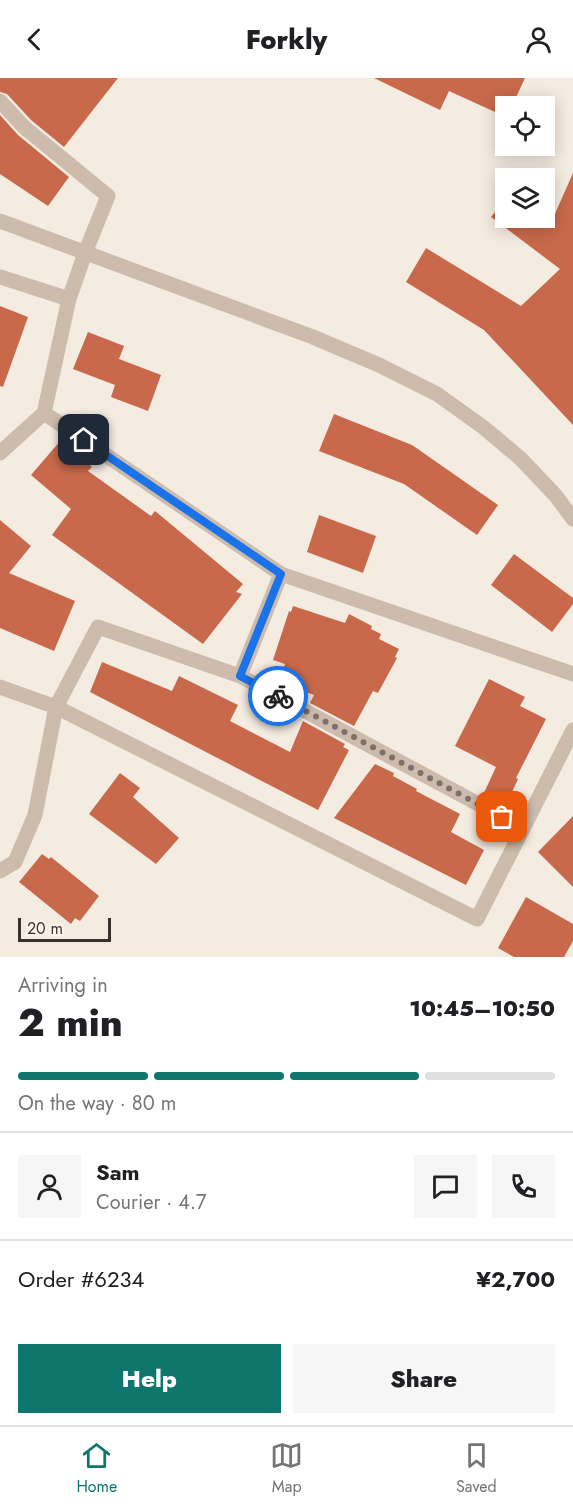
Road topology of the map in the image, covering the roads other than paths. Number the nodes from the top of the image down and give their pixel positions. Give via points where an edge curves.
1 (0, 101) edge
2 (0, 221) edge
3 (85, 253) junction
4 (0, 277) edge
5 (69, 299) junction
6 (44, 413) junction
7 (0, 453) edge
8 (573, 519) edge
9 (281, 574) junction
10 (573, 674) edge
11 (240, 676) junction
12 (0, 687) edge
13 (56, 707) junction
14 (573, 730) edge
15 (523, 828) junction
16 (0, 871) edge

1 - 3 street via 24,128 108,196
2 - 3 street
3 - 5 street
3 - 8 street via 313,337 380,364 437,394 520,458
4 - 5 street
5 - 6 street
6 - 7 street
6 - 9 street
9 - 10 street
9 - 11 street
11 - 13 street via 98,627
11 - 15 street
12 - 13 street
13 - 15 street via 477,919
13 - 16 street via 34,815 15,862
14 - 15 street

